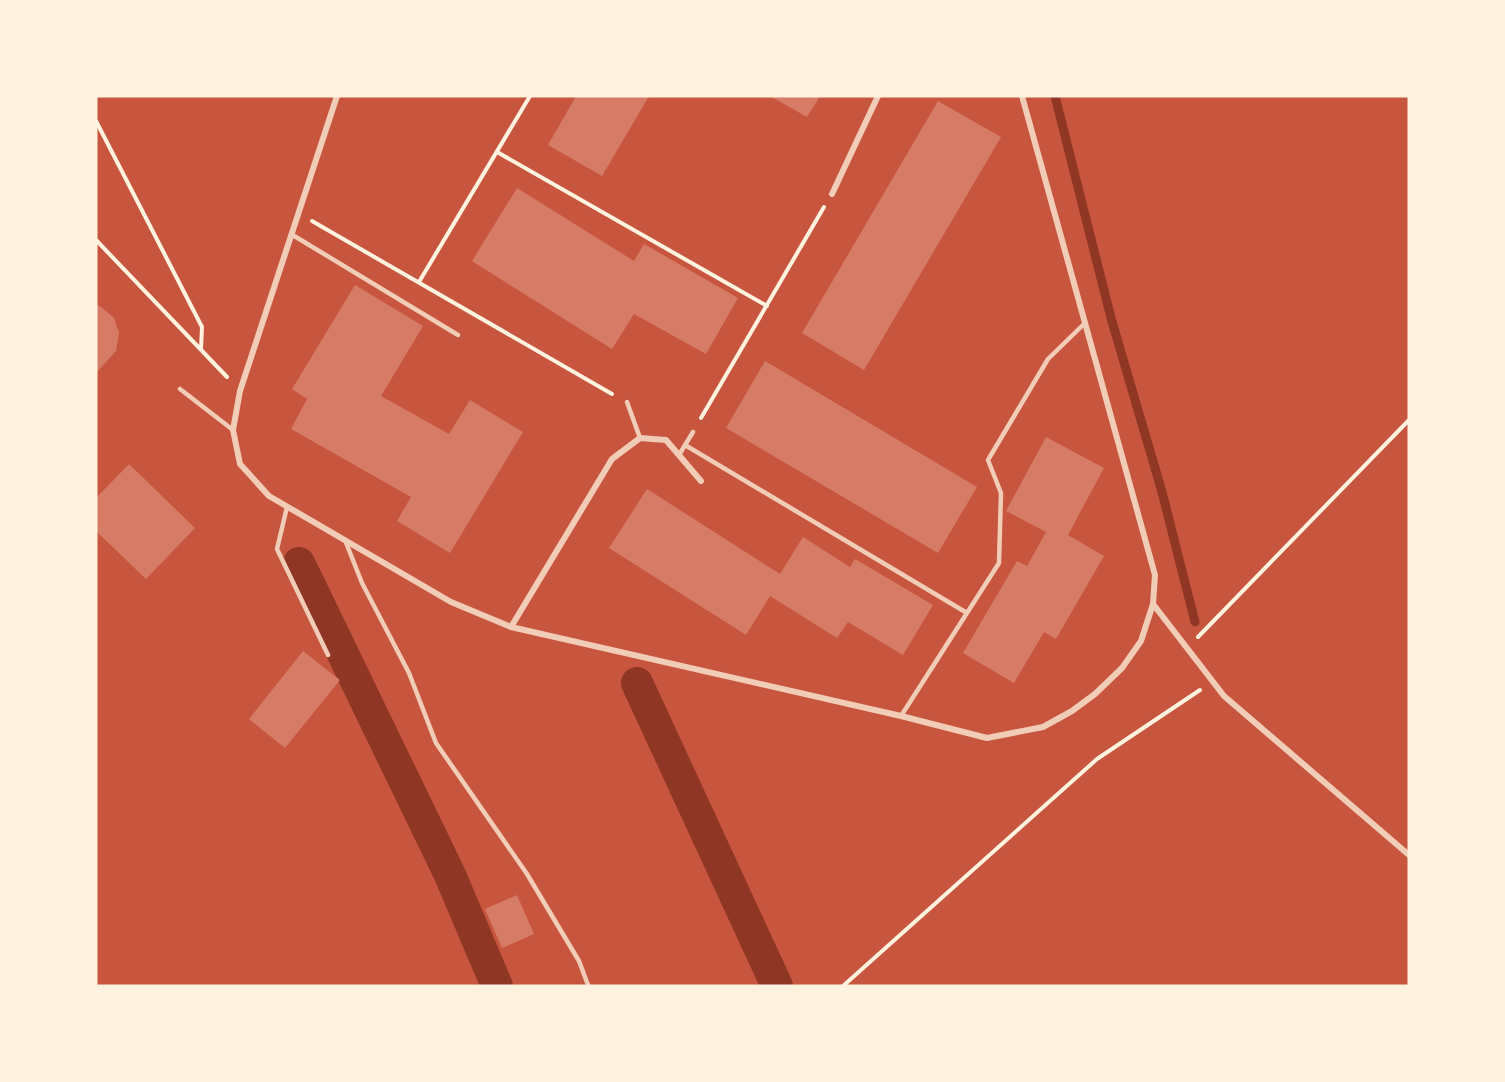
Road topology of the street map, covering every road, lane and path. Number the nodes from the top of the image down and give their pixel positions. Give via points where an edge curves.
1 (337, 96) edge
2 (530, 96) edge
3 (878, 96) edge
4 (1022, 96) edge
5 (96, 121) edge
6 (497, 152) junction
7 (832, 195) joint
8 (299, 213) junction
9 (291, 234) junction
10 (96, 240) edge
11 (419, 282) junction
12 (767, 306) junction
13 (1085, 322) junction
14 (458, 335) dead end
15 (201, 349) junction
16 (180, 389) dead end
17 (240, 391) junction
18 (627, 402) joint
19 (1409, 420) edge
20 (232, 430) junction
21 (693, 432) joint
22 (640, 438) junction
23 (685, 446) junction
24 (679, 455) junction
25 (701, 480) dead end
26 (287, 507) junction
27 (345, 540) junction
28 (1153, 604) junction
29 (967, 613) junction
30 (511, 627) junction
31 (1187, 648) junction
32 (328, 655) dead end
33 (1213, 682) junction
34 (901, 716) junction
35 (1409, 855) edge
36 (588, 985) edge
37 (843, 986) edge

1 - 8 street
2 - 6 path
3 - 7 street
4 - 13 street
5 - 15 path via 202,327
6 - 11 path
6 - 12 path
7 - 12 path
8 - 9 street
8 - 11 path
9 - 14 lane
9 - 17 street
10 - 15 path
11 - 18 path
12 - 21 path
13 - 28 street via 1155,575
13 - 29 lane via 1048,359 988,460 1001,493 999,562
15 - 17 path
16 - 20 lane
17 - 20 street
18 - 22 lane
19 - 31 path
20 - 26 street via 240,464 269,496
21 - 23 lane
22 - 24 street via 666,440
22 - 30 street via 612,459
23 - 24 lane
23 - 29 lane
24 - 25 street
26 - 27 street
26 - 32 lane via 277,549
27 - 30 street via 451,602
27 - 36 lane via 362,583 409,674 436,742 527,874 579,961
28 - 31 street
28 - 34 street via 1141,641 1122,668 1095,694 1043,727 987,738
29 - 34 lane
30 - 34 street
31 - 33 street
33 - 35 street via 1224,696
33 - 37 path via 1097,759

